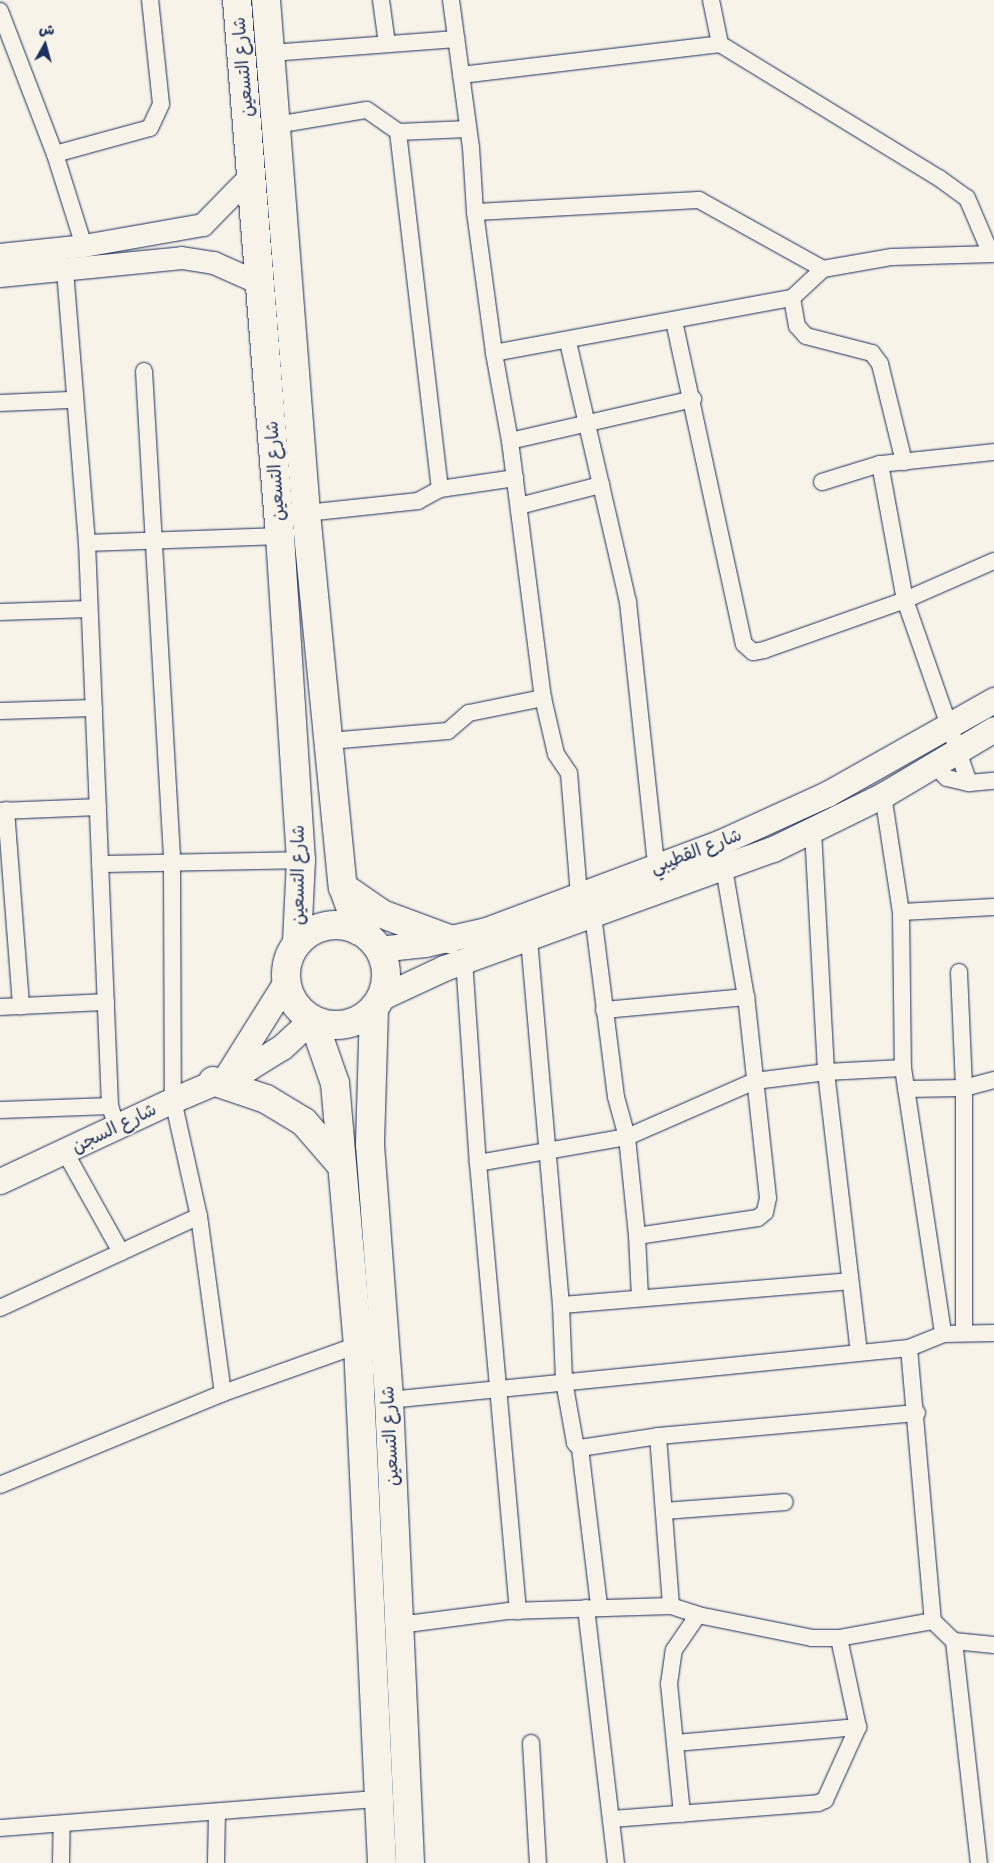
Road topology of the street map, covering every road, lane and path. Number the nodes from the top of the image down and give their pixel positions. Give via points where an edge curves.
1 (150, 0) edge
2 (237, 0) edge
3 (266, 0) edge
4 (381, 0) edge
5 (451, 0) edge
6 (711, 0) edge
7 (0, 11) edge
8 (456, 38) junction
9 (387, 44) junction
10 (720, 44) junction
11 (271, 53) junction
12 (460, 74) junction
13 (276, 125) junction
14 (468, 130) junction
15 (398, 132) junction
16 (55, 154) junction
17 (252, 175) junction
18 (475, 212) junction
19 (84, 246) junction
20 (992, 253) edge
21 (0, 255) edge
22 (823, 269) junction
23 (65, 270) junction
24 (0, 276) edge
25 (261, 284) junction
26 (792, 298) junction
27 (674, 322) junction
28 (568, 342) junction
29 (494, 354) junction
30 (144, 371) dead end
31 (693, 399) junction
32 (73, 400) junction
33 (0, 403) edge
34 (586, 422) junction
35 (510, 441) junction
36 (994, 452) edge
37 (904, 462) junction
38 (880, 464) junction
39 (515, 478) junction
40 (822, 482) dead end
41 (601, 485) junction
42 (440, 489) junction
43 (519, 506) junction
44 (306, 513) junction
45 (280, 536) junction
46 (153, 542) junction
47 (87, 543) junction
48 (994, 561) edge
49 (905, 600) junction
50 (90, 610) junction
51 (0, 612) edge
52 (543, 698) junction
53 (994, 700) edge
54 (94, 708) junction
55 (0, 711) edge
56 (950, 725) junction
57 (994, 729) edge
58 (328, 741) junction
59 (958, 749) junction
60 (934, 764) junction
61 (994, 781) edge
62 (970, 783) junction
63 (883, 795) junction
64 (98, 807) junction
65 (3, 811) edge
66 (813, 831) junction
67 (301, 860) junction
68 (172, 862) junction
69 (100, 864) junction
70 (656, 866) junction
71 (724, 868) junction
72 (343, 887) junction
73 (586, 905) junction
74 (994, 907) edge
75 (901, 912) junction
76 (528, 926) junction
77 (369, 940) junction
78 (297, 942) junction
79 (456, 950) junction
80 (959, 972) dead end
81 (286, 982) junction
82 (746, 997) junction
83 (106, 1002) junction
84 (379, 1002) junction
85 (21, 1006) junction
86 (0, 1007) edge
87 (604, 1010) junction
88 (312, 1020) junction
89 (903, 1068) junction
90 (826, 1072) junction
91 (220, 1079) junction
92 (994, 1080) edge
93 (755, 1081) junction
94 (964, 1088) junction
95 (906, 1089) junction
96 (173, 1100) junction
97 (0, 1110) edge
98 (114, 1117) junction
99 (627, 1136) junction
100 (65, 1152) junction
101 (548, 1153) junction
102 (478, 1164) junction
103 (342, 1166) junction
104 (0, 1181) edge
105 (199, 1216) junction
106 (638, 1236) junction
107 (121, 1252) junction
108 (850, 1281) junction
109 (640, 1298) junction
110 (560, 1305) junction
111 (0, 1308) edge
112 (964, 1333) junction
113 (994, 1333) edge
114 (943, 1334) junction
115 (358, 1344) junction
116 (909, 1348) junction
117 (860, 1352) junction
118 (564, 1381) junction
119 (498, 1390) junction
120 (223, 1393) junction
121 (389, 1400) junction
122 (917, 1413) junction
123 (658, 1436) junction
124 (580, 1448) junction
125 (0, 1485) edge
126 (785, 1502) dead end
127 (664, 1511) junction
128 (671, 1606) junction
129 (593, 1607) junction
130 (518, 1610) junction
131 (698, 1615) junction
132 (933, 1621) junction
133 (399, 1625) junction
134 (839, 1638) junction
135 (954, 1641) junction
136 (994, 1645) edge
137 (858, 1727) junction
138 (530, 1743) dead end
139 (675, 1743) junction
140 (378, 1799) junction
141 (217, 1812) junction
142 (682, 1814) junction
143 (612, 1819) junction
144 (62, 1824) junction
145 (0, 1828) edge
146 (60, 1863) edge
147 (216, 1863) edge
148 (382, 1863) edge
149 (410, 1863) edge
150 (538, 1863) edge
151 (616, 1863) edge
152 (979, 1863) edge

1 - 16 street via 161,104 150,128
2 - 17 highway, شارع التسعين
3 - 11 highway, شارع التسعين
4 - 9 street
5 - 8 street
6 - 10 street
7 - 16 street
8 - 9 street
8 - 12 street
9 - 11 street
10 - 12 street
10 - 20 street via 967,198
11 - 13 highway, شارع التسعين
12 - 14 street
13 - 15 street via 368,110
13 - 44 highway, شارع التسعين
14 - 15 street
14 - 18 street
15 - 42 street
16 - 19 street
17 - 19 main road via 203,225
17 - 25 highway, شارع التسعين
18 - 22 street via 699,200
18 - 29 street
19 - 21 main road
20 - 22 street via 892,257
22 - 26 street
23 - 24 main road
23 - 25 main road via 182,258 214,263
23 - 32 street
25 - 45 highway, شارع التسعين
26 - 27 street
26 - 37 street via 797,326 806,336 872,353 880,364
27 - 28 street
27 - 31 street
28 - 29 street
28 - 34 street
29 - 35 street
30 - 46 street
31 - 34 street
31 - 49 street via 744,644 752,652
32 - 33 street
32 - 47 street
34 - 35 street
34 - 41 street
35 - 39 street
36 - 37 street
37 - 38 street
38 - 40 street
38 - 49 street
39 - 42 street
39 - 43 street
41 - 43 street
41 - 70 street via 628,602
42 - 44 street via 418,501
43 - 52 street
44 - 58 highway, شارع التسعين
45 - 46 street
45 - 67 highway, شارع التسعين
46 - 47 street
46 - 68 street
47 - 50 street
48 - 49 street
49 - 56 street
50 - 51 street
50 - 54 street
52 - 58 street via 469,713 448,731
52 - 73 street via 556,754 569,773
53 - 56 main road, شارع القطيبي
54 - 55 street
54 - 64 street
56 - 59 street
56 - 70 main road, شارع القطيبي via 793,810
57 - 59 main road, شارع القطيبي
58 - 72 highway, شارع التسعين
59 - 60 main road, شارع القطيبي
59 - 62 street
60 - 62 street via 947,778
60 - 63 main road, شارع القطيبي
61 - 62 street
63 - 66 main road, شارع القطيبي
63 - 75 street
64 - 65 street
64 - 69 street
65 - 85 street
66 - 71 main road, شارع القطيبي
66 - 90 street
67 - 68 street
67 - 78 highway, شارع التسعين
68 - 69 street
68 - 96 street
69 - 83 street
70 - 73 main road, شارع القطيبي
71 - 73 main road, شارع القطيبي
71 - 82 street
72 - 77 highway, شارع التسعين
72 - 79 highway via 382,914
73 - 76 main road, شارع القطيبي
73 - 87 street
74 - 75 street
75 - 89 street
76 - 79 main road, شارع القطيبي
76 - 101 street
77 - 78 highway via 343,926 326,926
77 - 79 main road, شارع القطيبي
77 - 84 highway via 386,969
78 - 81 highway via 288,961
79 - 84 main road, شارع القطيبي
79 - 102 street
80 - 94 street
81 - 88 highway via 294,1004
81 - 91 main road
82 - 87 street
82 - 93 street
83 - 85 street
83 - 98 street
84 - 88 highway via 345,1024 329,1025
84 - 121 highway, شارع التسعين via 370,1145
85 - 86 street
87 - 99 street via 616,1097
88 - 91 main road, شارع السجن via 282,1047 248,1068
88 - 103 highway, شارع التسعين via 335,1083
89 - 90 street
89 - 95 street
90 - 93 street
90 - 108 street
91 - 96 main road, شارع السجن
91 - 103 highway via 266,1099 304,1122
92 - 94 street
93 - 99 street
93 - 106 street via 768,1198 765,1212 758,1218
94 - 95 street
94 - 112 street
95 - 114 street
96 - 98 main road, شارع السجن
96 - 105 street
97 - 98 street
98 - 100 main road, شارع السجن
99 - 101 street
99 - 106 street
100 - 104 main road, شارع السجن
100 - 107 street
101 - 102 street
101 - 110 street
102 - 119 street
103 - 115 highway, شارع التسعين
105 - 107 street
105 - 120 street
106 - 109 street
107 - 111 street
108 - 109 street
108 - 117 street
109 - 110 street
110 - 118 street
112 - 113 street
112 - 114 street
114 - 116 street
115 - 120 street
115 - 140 highway, شارع التسعين
116 - 117 street
116 - 122 street
117 - 118 street
118 - 119 street
118 - 124 street via 575,1443
119 - 121 street
119 - 130 street
120 - 125 street
121 - 133 highway, شارع التسعين
122 - 123 street
122 - 132 street
123 - 124 street
123 - 127 street
124 - 129 street
126 - 127 street
127 - 128 street
128 - 129 street
128 - 131 street
129 - 130 street
129 - 143 street
130 - 133 street
131 - 134 street via 812,1638
131 - 139 street via 674,1650 669,1684
132 - 134 street
132 - 135 street
133 - 149 highway, شارع التسعين
134 - 137 street
135 - 136 street
135 - 152 street
137 - 139 street
137 - 142 street via 825,1800
138 - 150 street
139 - 142 street
140 - 141 street
140 - 148 highway, شارع التسعين
141 - 144 street
141 - 147 street
142 - 143 street
143 - 151 street
144 - 145 street
144 - 146 street

